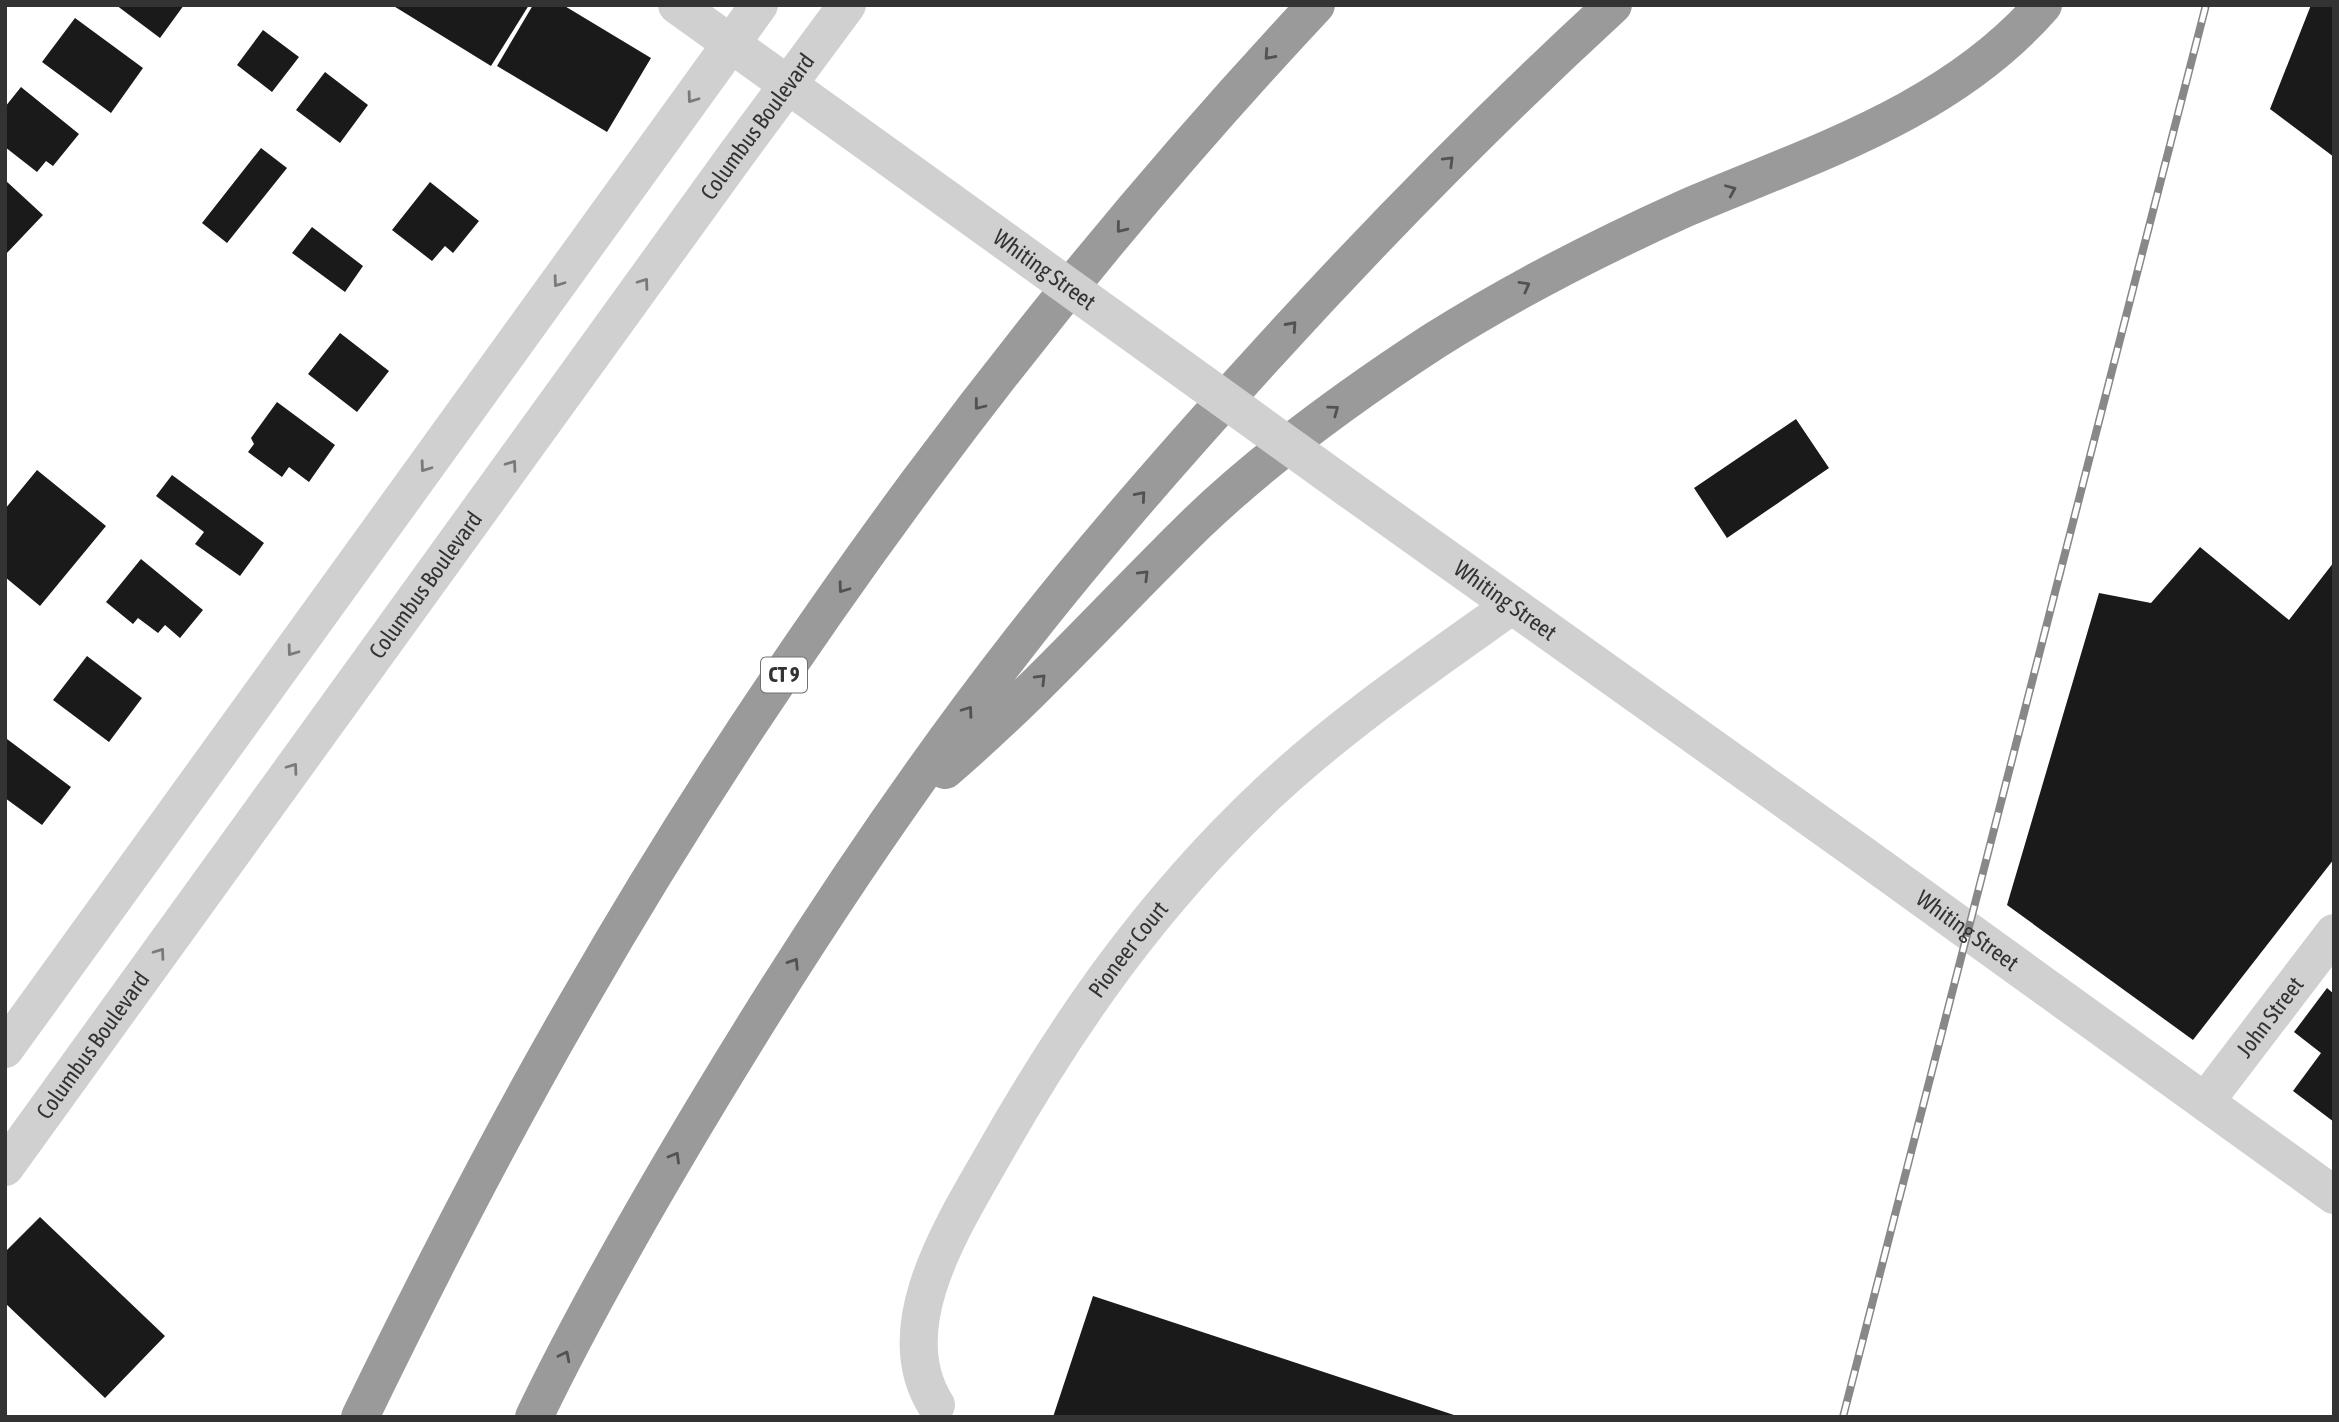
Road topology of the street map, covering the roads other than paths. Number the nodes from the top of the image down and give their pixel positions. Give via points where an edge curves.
1 (677, 5) edge
2 (759, 5) edge
3 (847, 5) edge
4 (1315, 5) edge
5 (1613, 5) edge
6 (2043, 5) edge
7 (732, 43) junction
8 (788, 84) junction
9 (1511, 606) junction
10 (899, 807) junction
11 (2334, 933) edge
12 (5, 1048) edge
13 (2205, 1102) junction
14 (5, 1167) edge
15 (2334, 1195) edge
16 (936, 1405) dead end
17 (360, 1417) edge
18 (534, 1417) edge

1 - 7 street, Whiting Street
2 - 7 street
3 - 8 street, Columbus Boulevard
4 -> 17 highway, CT 9 via 1160,180 1043,322 885,530 745,732 544,1061
10 -> 5 highway via 1071,579 1226,399 1434,176
10 -> 6 highway via 982,737 1224,498 1357,393 1551,272 1918,106 1977,67
7 - 8 street, Whiting Street
7 -> 12 street
8 - 9 street, Whiting Street, bridge
14 -> 8 street, Columbus Boulevard
9 - 13 street, Whiting Street
9 - 16 street, Pioneer Court via 1350,723 1268,794 1201,860 1102,981 1027,1097 936,1263 920,1338 922,1371
18 -> 10 highway via 680,1148 775,993
11 - 13 street, John Street
13 - 15 street, Whiting Street

